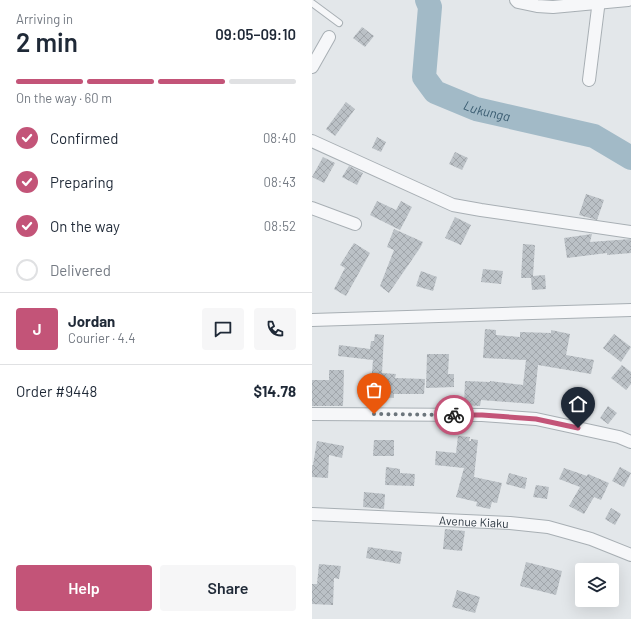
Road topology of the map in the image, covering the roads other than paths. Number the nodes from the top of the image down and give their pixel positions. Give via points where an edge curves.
1 (516, 0) edge
2 (628, 0) edge
3 (599, 1) edge
4 (312, 3) edge
5 (339, 23) dead end
6 (329, 37) dead end
7 (312, 67) edge
8 (589, 80) dead end
9 (312, 141) edge
10 (312, 208) edge
11 (355, 224) dead end
12 (631, 232) edge
13 (631, 310) edge
14 (312, 320) edge
15 (312, 414) edge
16 (631, 442) edge
17 (312, 514) edge
18 (631, 555) edge

1 - 3 street via 552,7
2 - 3 street
3 - 8 street
4 - 5 lane
6 - 7 street
9 - 12 street via 453,205
10 - 11 street
13 - 14 street
15 - 16 street via 482,415 536,419 619,437
17 - 18 street, Avenue Kiaku via 548,527 591,539

